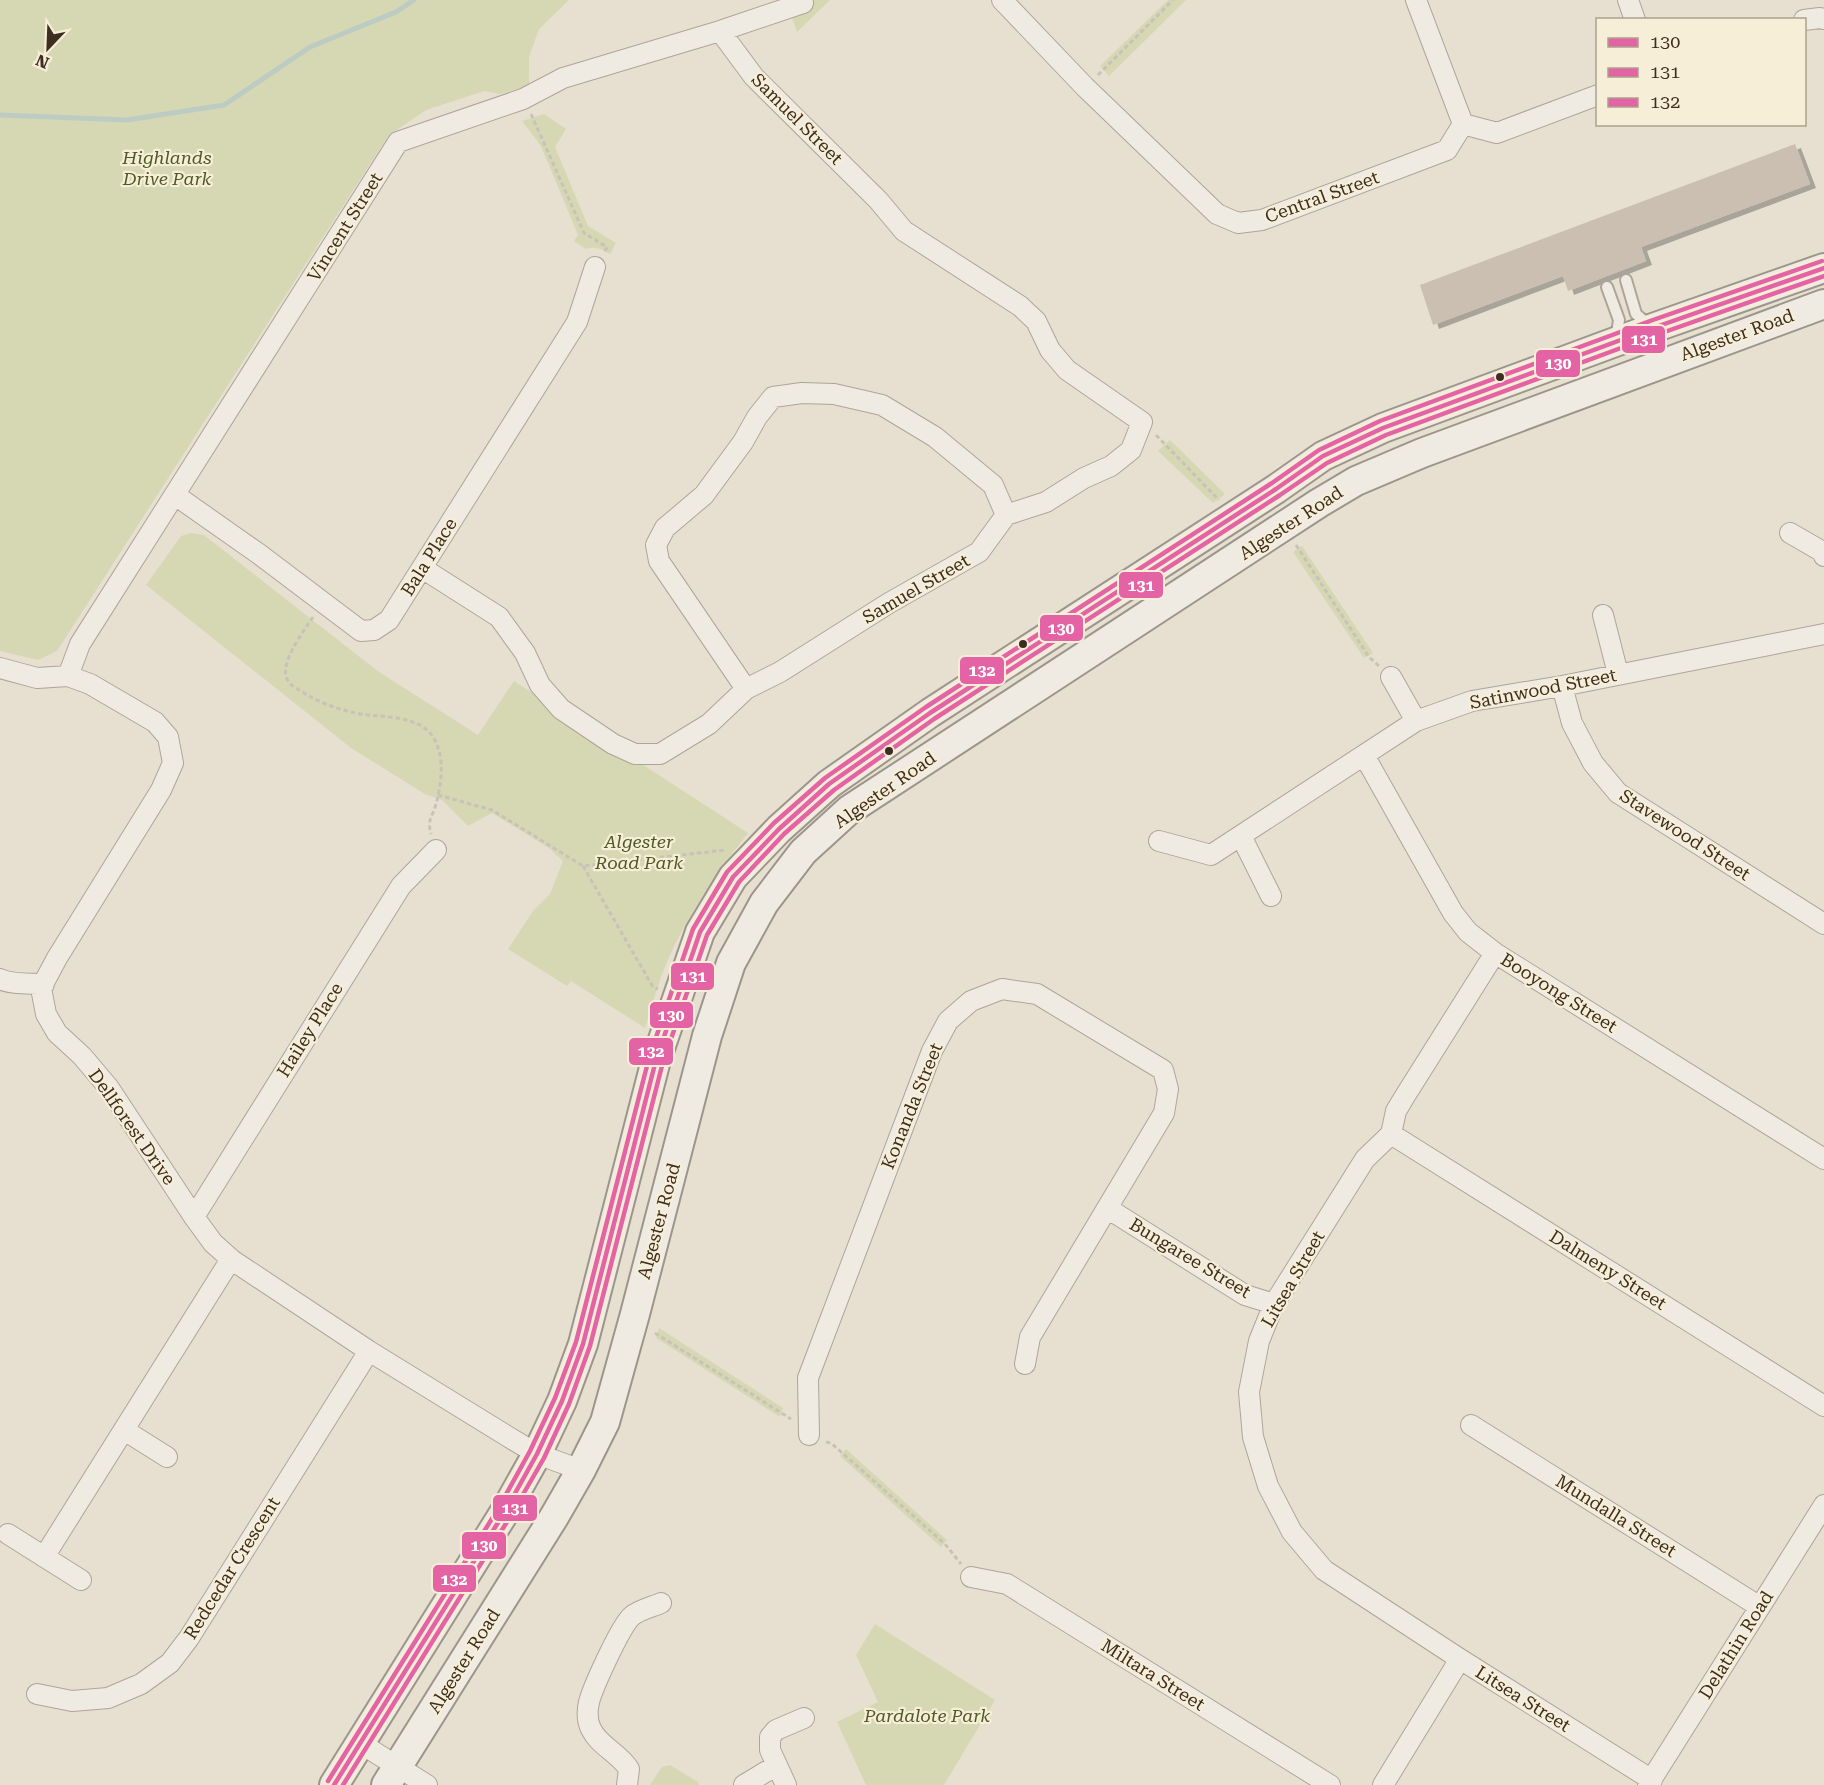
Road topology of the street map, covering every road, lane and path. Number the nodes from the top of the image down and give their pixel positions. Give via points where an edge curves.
1 (1002, 0) edge
2 (1173, 0) edge
3 (1416, 0) edge
4 (1628, 0) edge
5 (803, 3) dead end
6 (1634, 18) edge
7 (1824, 19) edge
8 (1806, 20) edge
9 (720, 31) junction
10 (1085, 87) junction
11 (1596, 96) edge
12 (523, 99) junction
13 (1463, 124) junction
14 (595, 267) joint
15 (1824, 268) edge
16 (1626, 280) dead end
17 (1607, 287) dead end
18 (1824, 304) edge
19 (1653, 328) junction
20 (1615, 343) junction
21 (1142, 422) junction
22 (175, 495) junction
23 (1006, 515) junction
24 (1231, 519) junction
25 (1283, 528) junction
26 (1790, 533) dead end
27 (1824, 556) edge
28 (422, 568) junction
29 (324, 603) junction
30 (1603, 615) dead end
31 (1824, 634) edge
32 (0, 668) edge
33 (1618, 674) junction
34 (68, 676) junction
35 (1391, 677) joint
36 (1562, 686) junction
37 (746, 689) junction
38 (1416, 721) junction
39 (1365, 757) junction
40 (438, 795) junction
41 (1241, 836) junction
42 (1159, 841) dead end
43 (735, 849) dead end
44 (436, 850) joint
45 (583, 866) junction
46 (1271, 896) dead end
47 (1824, 924) edge
48 (1495, 953) junction
49 (0, 979) edge
50 (44, 984) junction
51 (663, 991) dead end
52 (1391, 1134) junction
53 (1824, 1159) edge
54 (1107, 1208) junction
55 (194, 1217) junction
56 (231, 1259) junction
57 (1274, 1304) junction
58 (652, 1332) dead end
59 (369, 1350) junction
60 (1025, 1364) dead end
61 (1824, 1406) edge
62 (1471, 1425) dead end
63 (124, 1430) junction
64 (809, 1435) junction
65 (537, 1454) junction
66 (166, 1457) dead end
67 (581, 1470) junction
68 (1824, 1505) edge
69 (8, 1534) dead end
70 (44, 1557) junction
71 (972, 1577) joint
72 (81, 1580) dead end
73 (661, 1603) dead end
74 (1760, 1607) junction
75 (1460, 1659) junction
76 (37, 1694) dead end
77 (804, 1718) dead end
78 (360, 1743) junction
79 (777, 1765) junction
80 (392, 1776) edge
81 (1650, 1783) edge
82 (334, 1785) edge
83 (427, 1785) edge
84 (627, 1785) edge
85 (744, 1785) edge
86 (786, 1785) edge
87 (1330, 1785) edge
88 (1383, 1785) edge

1 - 10 street, Central Street
2 - 10 path
3 - 13 street
4 - 6 street
5 - 9 street, Vincent Street
7 - 8 street
9 - 12 street, Vincent Street via 564,78
9 - 21 street, Samuel Street via 754,78 878,200 904,231 1020,306 1036,321 1050,350 1067,370
10 - 13 street, Central Street via 1216,214 1238,223 1262,220 1447,150
11 - 13 street via 1497,133
12 - 14 path via 584,233 607,247
12 - 22 street, Vincent Street via 398,142
14 - 28 street, Bala Place via 577,322
15 - 19 main road, Algester Road
16 - 19 lane via 1636,314
17 - 20 lane via 1619,320
18 - 25 main road, Algester Road via 1422,453 1356,481
19 - 20 main road, Algester Road
20 - 24 main road, Algester Road via 1383,428 1323,456
21 - 23 street via 1131,450 1111,466 1046,502
21 - 24 path via 1218,499
22 - 29 street, Bala Place
22 - 34 street, Vincent Street via 80,644
23 - 37 street, Samuel Street via 979,552
23 - 37 street via 993,485 935,436 882,405 834,394 772,397 704,495 665,528 656,545 659,561
24 - 65 main road, Algester Road via 930,713 828,784 733,878 700,932 656,1060 583,1344
25 - 35 path via 1368,657
25 - 67 main road, Algester Road via 849,810 803,852 764,903 731,963 707,1036 604,1422
26 - 27 street
28 - 29 street, Bala Place via 389,620 374,630 361,631
28 - 37 street, Samuel Street via 499,617 525,654 540,685 561,709 635,754 660,754 709,724
29 - 40 path via 292,650 285,676 291,685 331,706 422,726 431,734 440,757
30 - 33 street
31 - 33 street, Satinwood Street
32 - 34 street via 37,678
33 - 36 street, Satinwood Street
34 - 50 street via 90,684 155,722 168,737 173,764
35 - 38 street
36 - 38 street, Satinwood Street via 1472,701
36 - 47 street, Stavewood Street via 1572,723 1593,763 1618,793
38 - 39 street, Satinwood Street
39 - 41 street, Satinwood Street
39 - 48 street, Booyong Street via 1453,913 1468,932
40 - 44 path via 428,822
40 - 45 path via 492,810
41 - 42 street, Satinwood Street via 1211,855
41 - 46 street
43 - 45 path
44 - 55 street, Hailey Place via 400,885
45 - 51 path via 653,987
48 - 52 street, Litsea Street via 1396,1111
48 - 53 street, Booyong Street
49 - 50 street
50 - 55 street, Dellforest Drive via 41,988 46,1014 57,1033 109,1088
52 - 57 street, Litsea Street via 1365,1159
52 - 61 street, Dalmeny Street
54 - 57 street, Bungaree Street via 1245,1295
54 - 60 street, Konanda Street via 1030,1337
54 - 64 street, Konanda Street via 1164,1113 1168,1089 1162,1070 1037,994 1002,989 971,1001 948,1021 932,1052 808,1377
55 - 56 street, Dellforest Drive
56 - 59 street, Dellforest Drive
56 - 63 street
57 - 75 street, Litsea Street via 1259,1341 1250,1392 1253,1437 1268,1486 1292,1532 1324,1570
58 - 64 path
59 - 65 street, Dellforest Drive
59 - 76 street, Redcedar Crescent via 170,1663 141,1684 108,1698 72,1701
62 - 74 street, Mundalla Street
63 - 66 street
63 - 70 street
64 - 71 path via 831,1443 945,1544
65 - 67 street, Dellforest Drive
65 - 78 main road, Algester Road
67 - 80 main road, Algester Road
68 - 74 street, Delathin Road
69 - 70 street
70 - 72 street
71 - 87 street, Miltara Street via 1007,1584
73 - 84 street via 633,1616 621,1629 589,1702 591,1730 629,1768
74 - 81 street, Delathin Road
75 - 81 street, Litsea Street
75 - 88 street
77 - 79 street via 776,1730 770,1737 770,1750
78 - 80 street
78 - 82 main road, Algester Road
79 - 85 street
79 - 86 street
80 - 83 street

